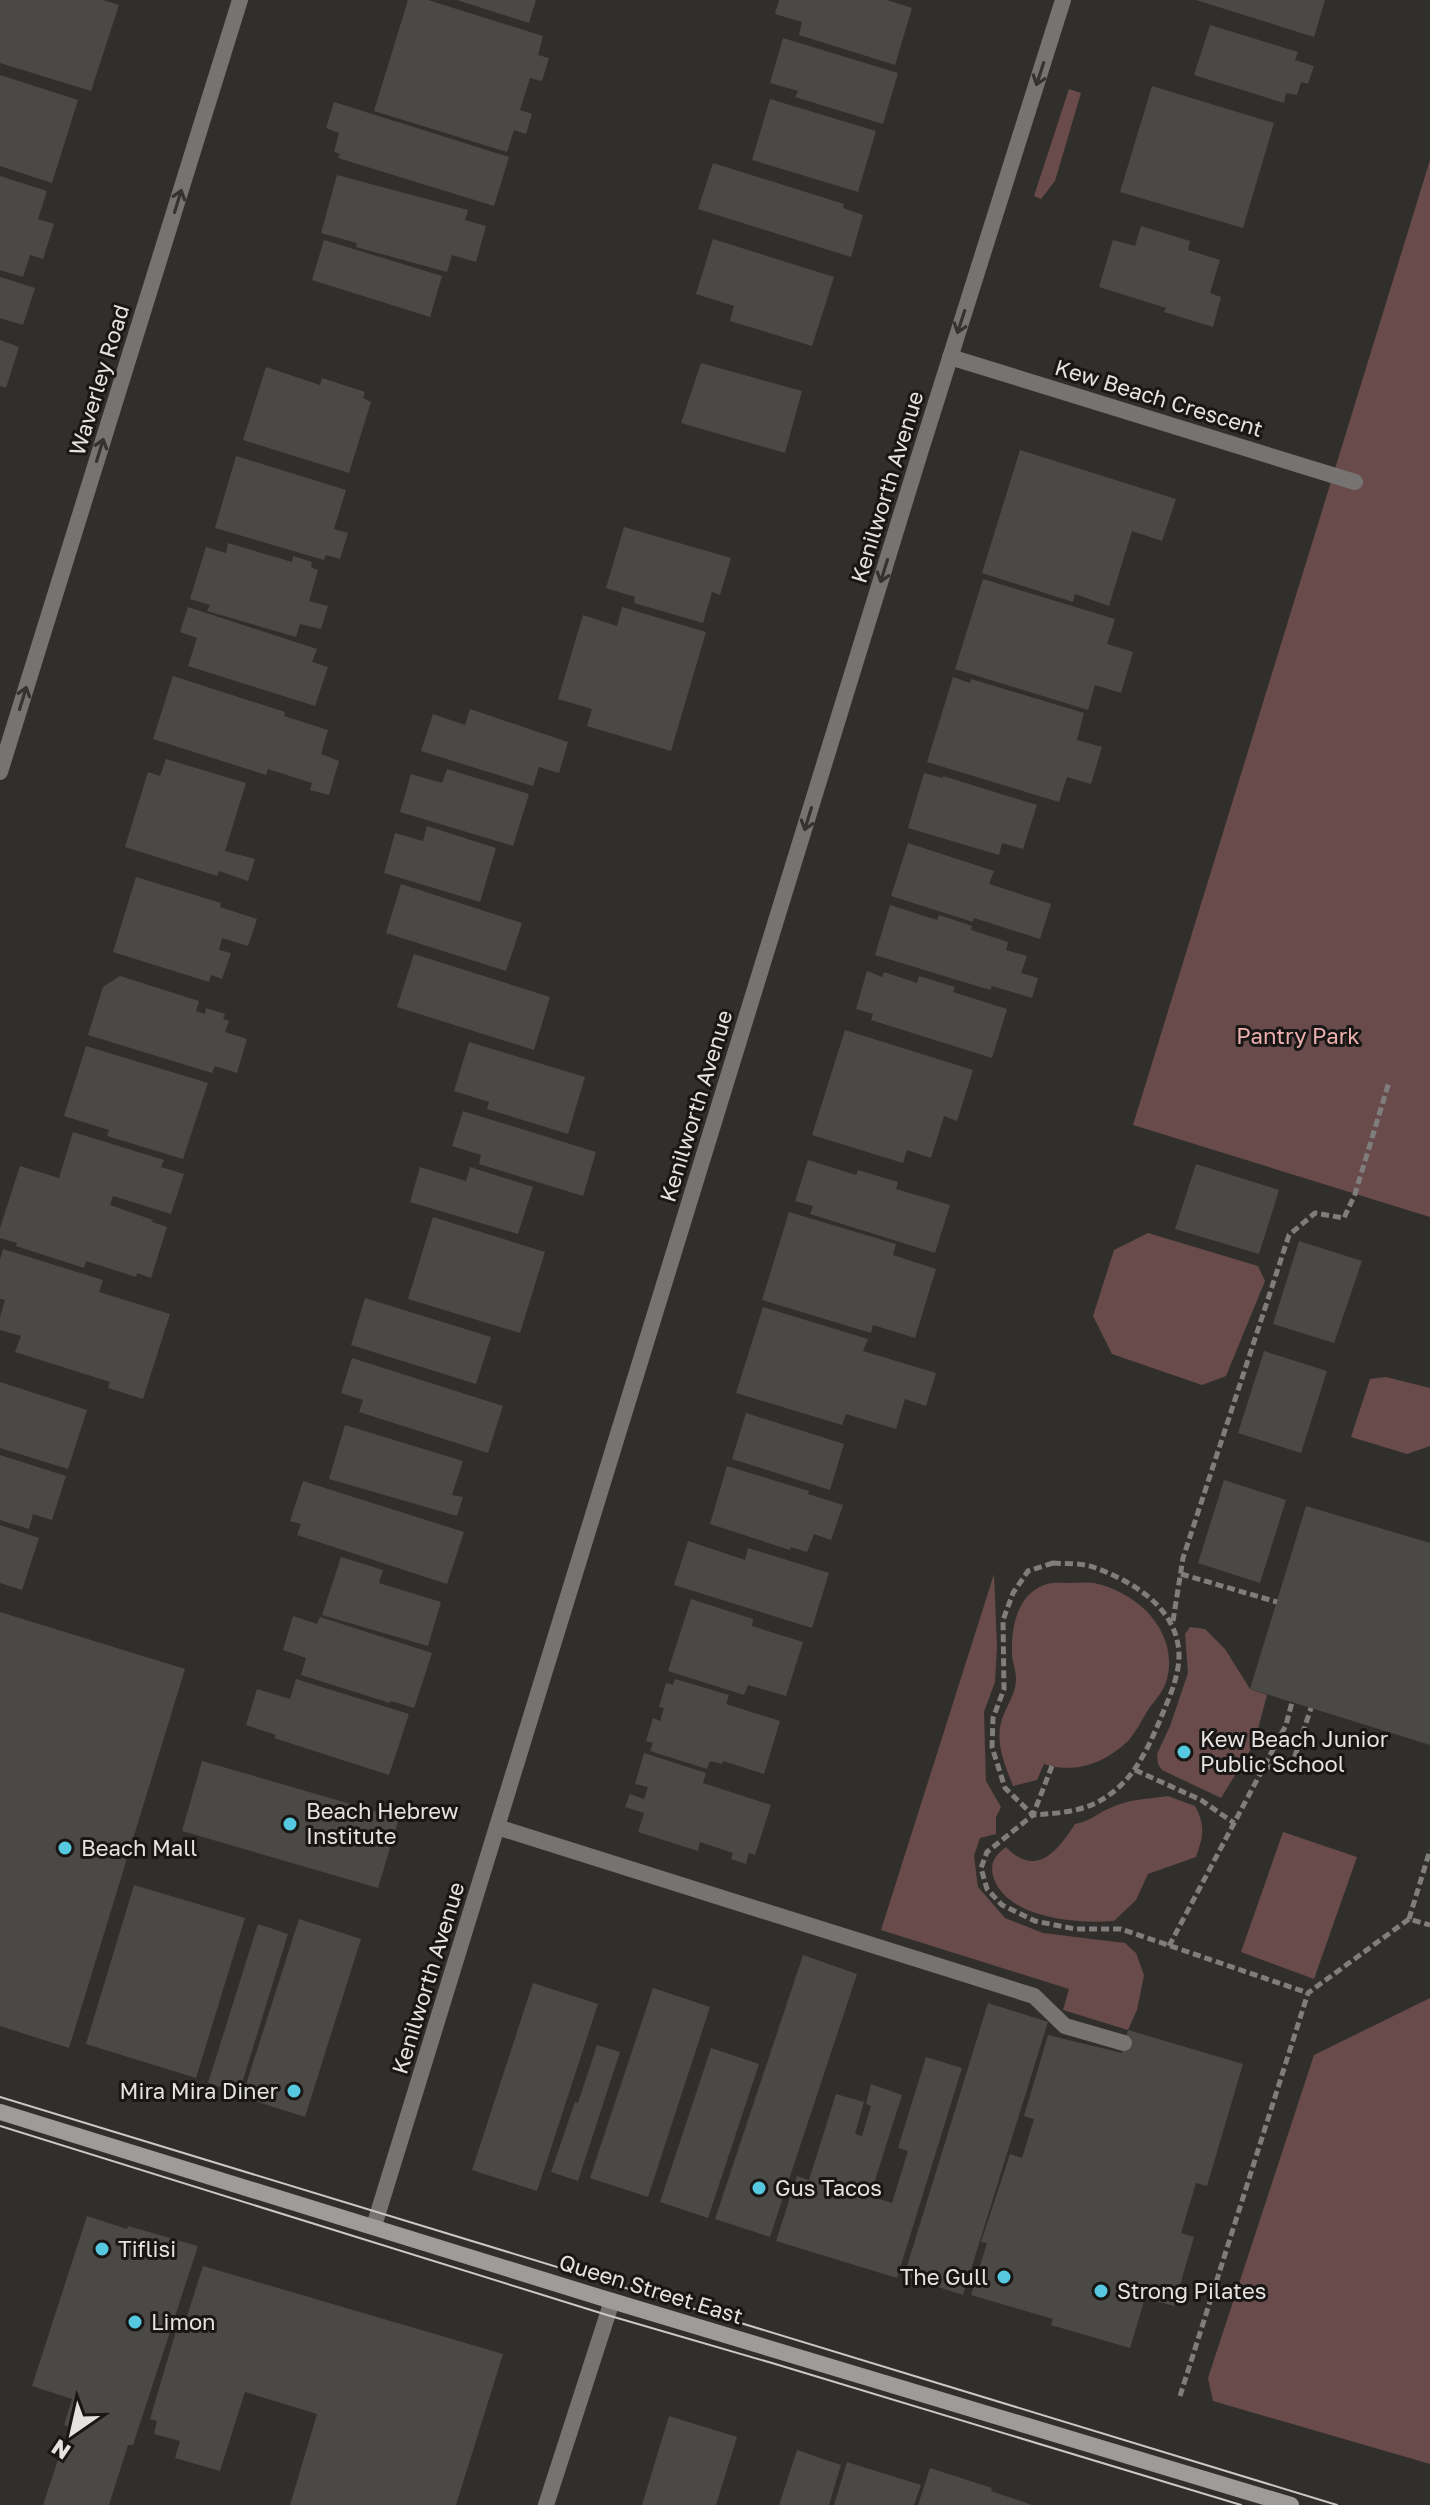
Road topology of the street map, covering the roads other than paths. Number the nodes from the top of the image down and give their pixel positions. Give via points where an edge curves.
1 (240, 0) edge
2 (1063, 0) edge
3 (950, 357) junction
4 (1355, 482) dead end
5 (0, 772) edge
6 (497, 1827) junction
7 (1124, 2043) dead end
8 (0, 2112) edge
9 (374, 2226) junction
10 (612, 2301) junction
11 (546, 2505) edge
12 (1291, 2505) edge

5 -> 1 street, Waverley Road
2 -> 3 street, Kenilworth Avenue
3 - 4 street, Kew Beach Crescent
3 -> 6 street, Kenilworth Avenue
6 - 7 street via 1034,1996 1065,2026
6 - 9 street, Kenilworth Avenue
8 - 9 main road, Queen Street East
9 - 10 main road, Queen Street East
10 - 11 street
10 - 12 main road, Queen Street East

